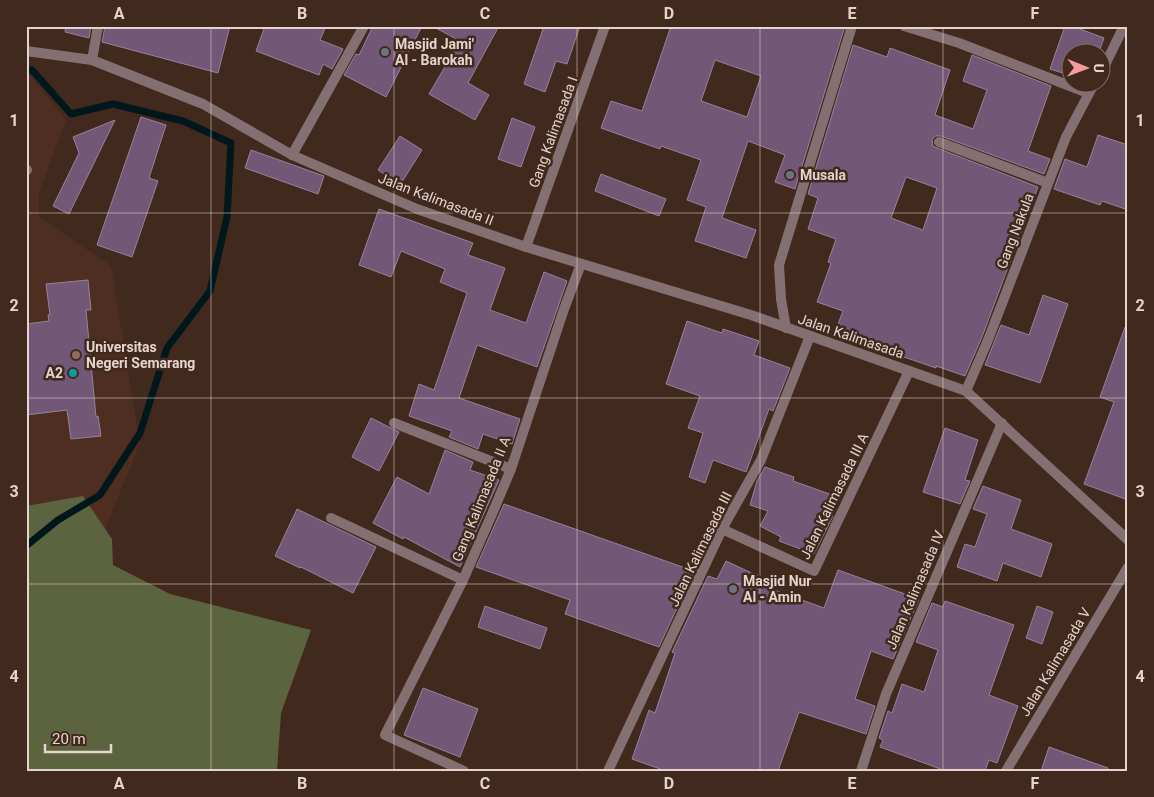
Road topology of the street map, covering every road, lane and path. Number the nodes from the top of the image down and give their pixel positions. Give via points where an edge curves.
1 (98, 26) edge
2 (364, 26) edge
3 (605, 26) edge
4 (852, 26) edge
5 (904, 26) edge
6 (1124, 26) edge
7 (26, 51) edge
8 (1112, 51) edge
9 (92, 60) junction
10 (1088, 93) joint
11 (939, 142) dead end
12 (292, 155) junction
13 (1048, 183) junction
14 (526, 247) junction
15 (581, 264) junction
16 (786, 328) junction
17 (810, 336) junction
18 (909, 371) junction
19 (966, 391) junction
20 (394, 423) dead end
21 (1002, 423) junction
22 (511, 469) junction
23 (331, 518) dead end
24 (722, 529) junction
25 (1128, 540) edge
26 (1128, 567) edge
27 (463, 580) junction
28 (464, 771) edge
29 (608, 771) edge
30 (861, 771) edge
31 (1006, 771) edge

1 - 9 street
2 - 12 street
3 - 14 street, Gang Kalimasada I
4 - 16 street, Jalan Kalimasada via 779,265
5 - 10 street via 958,43
6 - 8 street
7 - 9 street, Jalan Kalimasada II
9 - 12 street, Jalan Kalimasada II via 203,104
10 - 13 street, Gang Nakula via 1066,136
11 - 13 street
12 - 14 street, Jalan Kalimasada II via 417,209
13 - 19 street, Gang Nakula
14 - 15 street, Jalan Kalimasada II
15 - 16 street, Jalan Kalimasada II
15 - 22 street, Gang Kalimasada II A
16 - 17 street, Jalan Kalimasada
17 - 18 street, Jalan Kalimasada
17 - 24 street, Jalan Kalimasada III via 760,460
18 - 19 street, Jalan Kalimasada
18 - 24 street, Jalan Kalimasada III A via 814,571
19 - 21 street, Jalan Kalimasada
20 - 22 street
21 - 25 street, Jalan Kalimasada
21 - 30 street, Jalan Kalimasada IV via 886,694
22 - 27 street, Gang Kalimasada II A
23 - 27 street
24 - 29 street, Jalan Kalimasada III
26 - 31 street, Jalan Kalimasada V
27 - 28 street, Gang Kalimasada II A via 385,735

